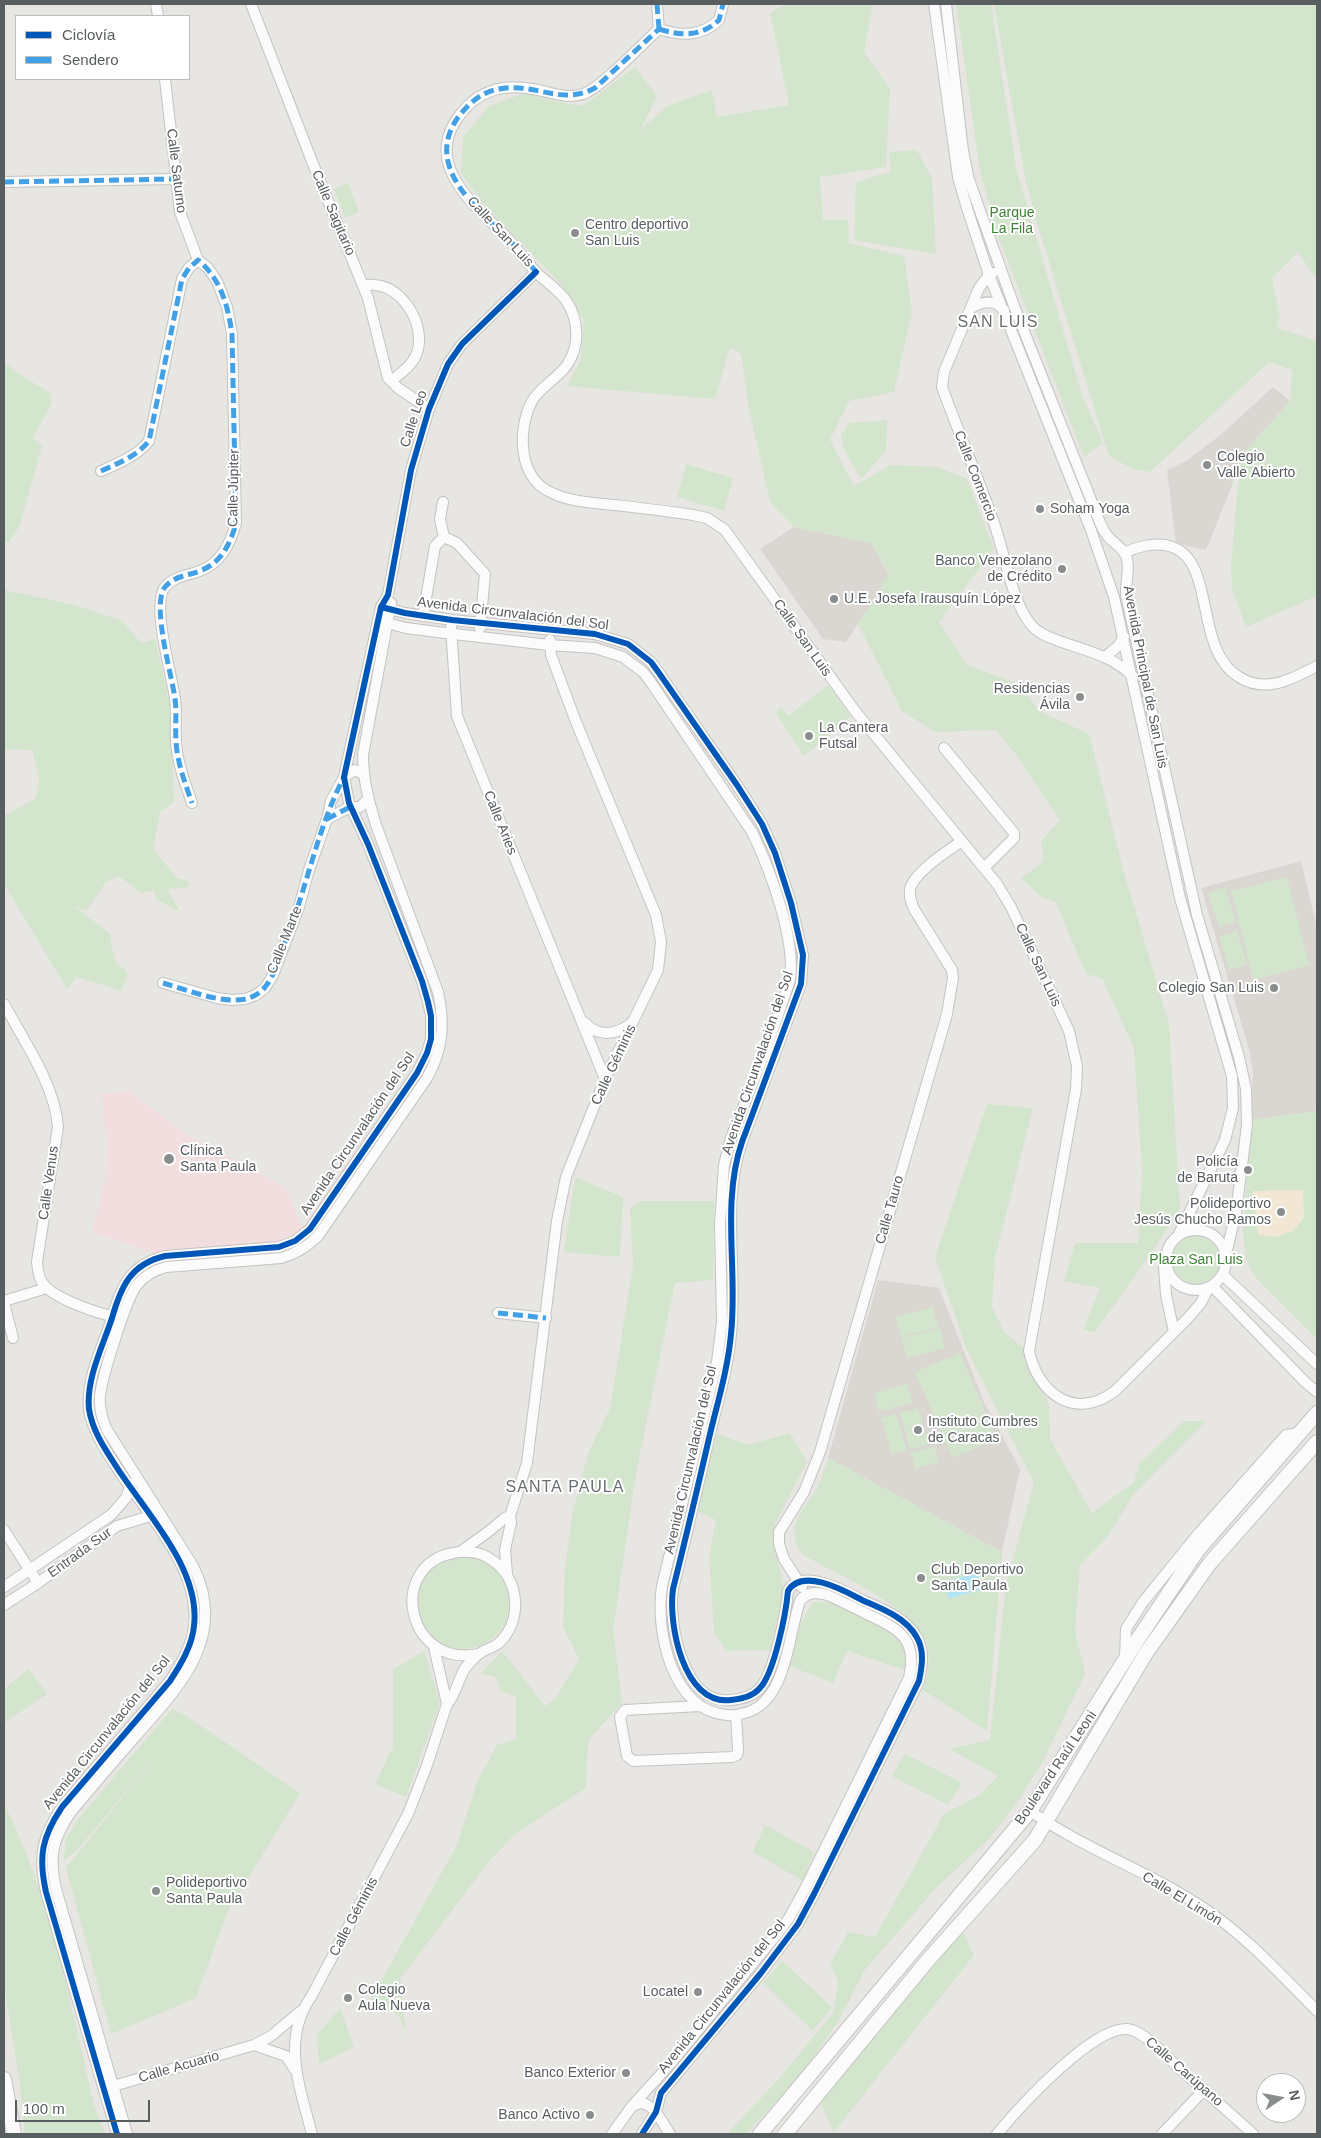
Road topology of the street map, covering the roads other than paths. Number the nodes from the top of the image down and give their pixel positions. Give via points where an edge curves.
1 (251, 4) edge
2 (657, 4) edge
3 (723, 4) edge
4 (934, 4) edge
5 (946, 4) edge
6 (659, 29) junction
7 (165, 80) edge
8 (175, 179) junction
9 (4, 182) edge
10 (989, 234) junction
11 (976, 238) junction
12 (198, 260) junction
13 (536, 272) junction
14 (989, 275) junction
15 (1006, 284) junction
16 (363, 286) junction
17 (972, 308) junction
18 (1004, 311) junction
19 (391, 381) junction
20 (429, 409) junction
21 (101, 471) dead end
22 (443, 502) dead end
23 (444, 537) junction
24 (1122, 551) junction
25 (1102, 559) junction
26 (386, 608) junction
27 (405, 613) junction
28 (423, 616) junction
29 (438, 618) junction
30 (452, 620) junction
31 (383, 622) junction
32 (481, 622) junction
33 (406, 628) junction
34 (550, 631) junction
35 (437, 632) junction
36 (451, 633) junction
37 (479, 636) junction
38 (1124, 637) junction
39 (549, 645) junction
40 (1104, 657) junction
41 (1317, 666) edge
42 (1133, 677) junction
43 (944, 748) dead end
44 (723, 764) junction
45 (713, 772) junction
46 (364, 775) junction
47 (344, 777) junction
48 (368, 799) junction
49 (192, 803) dead end
50 (350, 807) junction
51 (327, 819) junction
52 (962, 841) junction
53 (984, 868) junction
54 (164, 983) dead end
55 (4, 1004) edge
56 (580, 1018) junction
57 (636, 1020) junction
58 (606, 1079) junction
59 (1178, 1236) junction
60 (1226, 1254) junction
61 (1166, 1261) junction
62 (1223, 1275) junction
63 (47, 1288) junction
64 (1210, 1288) junction
65 (4, 1302) edge
66 (498, 1313) dead end
67 (112, 1316) junction
68 (123, 1318) junction
69 (546, 1318) junction
70 (1174, 1332) junction
71 (13, 1338) dead end
72 (1317, 1364) edge
73 (1317, 1392) edge
74 (1317, 1413) edge
75 (1317, 1442) edge
76 (137, 1479) junction
77 (129, 1488) junction
78 (155, 1514) junction
79 (510, 1516) junction
80 (4, 1530) edge
81 (460, 1552) junction
82 (30, 1569) junction
83 (507, 1574) junction
84 (800, 1582) junction
85 (38, 1583) junction
86 (4, 1587) edge
87 (807, 1595) junction
88 (4, 1605) edge
89 (434, 1647) junction
90 (479, 1654) junction
91 (446, 1704) junction
92 (700, 1706) junction
93 (736, 1715) junction
94 (1030, 1811) junction
95 (1046, 1822) junction
96 (751, 1964) junction
97 (760, 1973) junction
98 (302, 2011) junction
99 (1317, 2011) edge
100 (254, 2045) junction
101 (295, 2071) junction
102 (4, 2079) edge
103 (110, 2087) junction
104 (1204, 2090) junction
105 (632, 2106) junction
106 (656, 2112) junction
107 (614, 2133) edge
108 (14, 2134) edge
109 (117, 2134) edge
110 (127, 2134) edge
111 (312, 2134) edge
112 (642, 2134) edge
113 (670, 2134) edge
114 (760, 2134) edge
115 (785, 2134) edge
116 (997, 2134) edge
117 (1162, 2134) edge
118 (1253, 2134) edge

1 - 16 street, Calle Sagitario
2 - 6 street
3 - 6 street via 719,20 702,32
4 - 11 street, Avenida Principal de San Luis via 958,177
5 - 10 street via 965,161
6 - 13 street, Calle San Luis via 587,92 572,96 521,87 491,90 471,102 454,123 448,140 450,171 475,207
7 - 8 street, Calle Saturno
8 - 9 street
8 - 12 street, Calle Saturno via 180,212
10 - 11 street via 985,244
10 - 15 street
11 - 14 street, Avenida Principal de San Luis
12 - 21 street via 182,279 149,441 142,450
12 - 49 street, Calle Júpiter via 217,281 227,307 232,334 236,523 232,538 221,556 202,570 177,577 160,599 176,701 176,742
13 - 20 street, Calle Leo via 462,344 448,364
13 - 52 street, Calle San Luis via 567,302 574,315 577,333 575,348 567,365 539,392 526,416 523,445 527,465 535,480 544,489 567,498 693,514 707,518 725,530 854,711
14 - 15 street via 997,274
14 - 17 street, Calle Comercio via 979,288
14 - 18 street, Avenida Principal de San Luis
15 - 24 street via 1101,525 1106,536
16 - 19 street, Calle Sagitario via 375,321 386,374
16 - 19 street via 379,287 398,296 408,304 418,326 419,349 406,370
17 - 18 street via 988,302 998,304
17 - 40 street, Calle Comercio via 944,372 942,387 996,528 1010,579 1024,614 1041,634
18 - 25 street, Avenida Principal de San Luis
19 - 20 street
20 - 26 street, Calle Leo via 411,470
22 - 23 street via 440,520
23 - 28 street via 435,546
23 - 32 street via 457,543 485,574
24 - 25 street via 1109,549
24 - 41 street via 1159,544 1184,554 1198,575 1212,643 1222,661 1238,677 1259,685 1281,683
24 - 60 street, Avenida Principal de San Luis via 1128,565 1126,595 1180,848 1240,1057 1246,1089 1247,1125 1236,1213
25 - 38 street, Avenida Principal de San Luis
26 - 27 street, Avenida Circunvalación del Sol
26 - 31 street, Avenida Circunvalación del Sol
27 - 28 street, Avenida Circunvalación del Sol
27 - 33 street
28 - 29 street, Avenida Circunvalación del Sol
29 - 30 street, Avenida Circunvalación del Sol
29 - 35 street via 441,626
30 - 32 street, Avenida Circunvalación del Sol
30 - 36 street, Calle Aries
31 - 33 street, Avenida Circunvalación del Sol
31 - 46 street, Avenida Circunvalación del Sol via 363,755
31 - 47 street, Avenida Circunvalación del Sol
32 - 34 street, Avenida Circunvalación del Sol
32 - 37 street
33 - 35 street, Avenida Circunvalación del Sol
34 - 39 street, Calle Géminis
34 - 44 street, Avenida Circunvalación del Sol via 595,634 616,639 639,652 659,673
35 - 36 street, Avenida Circunvalación del Sol
36 - 37 street, Avenida Circunvalación del Sol
36 - 56 street, Calle Aries via 456,716
37 - 39 street, Avenida Circunvalación del Sol
38 - 40 street
38 - 42 street, Avenida Principal de San Luis
39 - 45 street, Avenida Circunvalación del Sol via 595,648 633,663
39 - 57 street, Calle Géminis via 576,722 658,923 661,960
40 - 42 street, Calle Comercio
42 - 59 street, Avenida Principal de San Luis via 1180,898 1234,1088 1225,1140
43 - 53 street via 1014,833 1014,838
44 - 45 street
44 - 84 street, Avenida Circunvalación del Sol via 762,824 775,853 800,939 803,971 802,984 735,1167 731,1337 724,1382 672,1600 680,1650 688,1674 699,1689 713,1698 727,1701 748,1696 759,1689 769,1673 788,1591
45 - 92 street, Avenida Circunvalación del Sol via 752,832 764,858 789,942 792,970 724,1165 720,1224 721,1335 660,1599 662,1630 675,1674 684,1690
46 - 47 street via 356,770
46 - 48 street, Avenida Circunvalación del Sol
47 - 50 street, Avenida Circunvalación del Sol
47 - 51 street, Calle Marte
48 - 50 street via 360,807
48 - 68 street, Avenida Circunvalación del Sol via 438,992 443,1030 433,1068 310,1244 292,1255 275,1259 158,1269 138,1284
50 - 51 street
50 - 67 street, Avenida Circunvalación del Sol via 368,844 426,995 432,1030 422,1064 303,1235 279,1247 180,1254 152,1260 129,1277
51 - 54 street, Calle Marte via 299,907 264,988 256,995 232,1000
52 - 53 street, Calle San Luis
52 - 84 street, Calle Tauro via 919,874 911,887 914,909 952,970 952,988 826,1434 804,1492 779,1532 784,1559
53 - 70 street, Calle San Luis via 1011,907 1044,977 1069,1031 1077,1066 1076,1089 1029,1351 1035,1372 1046,1388 1062,1399 1086,1404 1098,1401 1115,1391
55 - 63 street, Calle Venus via 45,1082 57,1114 58,1127 37,1262
56 - 57 street via 593,1030 605,1034
56 - 58 street, Calle Aries
57 - 58 street, Calle Géminis
58 - 69 street, Calle Géminis via 566,1177 557,1221
59 - 60 street via 1191,1230 1204,1231 1220,1242
59 - 61 street via 1169,1247
60 - 62 street
61 - 64 street via 1171,1278 1180,1286 1197,1291
61 - 70 street via 1164,1276
62 - 64 street
62 - 72 street
63 - 65 street
63 - 67 street via 68,1300
64 - 70 street, Calle San Luis via 1201,1303
64 - 73 street
65 - 71 street
66 - 69 street
67 - 68 street
67 - 77 street, Avenida Circunvalación del Sol via 91,1384 89,1409 97,1434
68 - 76 street, Avenida Circunvalación del Sol via 102,1386 100,1408 107,1430
69 - 79 street, Calle Géminis via 527,1463
74 - 94 main road, Boulevard Raúl Leoni via 1196,1551
75 - 95 main road, Boulevard Raúl Leoni via 1205,1570 1146,1654
76 - 77 street, Entrada Sur
76 - 78 street, Avenida Circunvalación del Sol
77 - 78 street, Avenida Circunvalación del Sol
77 - 82 street, Entrada Sur via 126,1498 111,1515
78 - 85 street, Entrada Sur via 117,1526
78 - 103 street, Avenida Circunvalación del Sol via 189,1580 195,1615 191,1639 170,1681 70,1796 50,1824 42,1848 42,1869
79 - 81 street, Calle Géminis
79 - 83 street, Calle Géminis via 505,1550
80 - 82 street
81 - 83 street, Calle Géminis via 490,1558
81 - 89 street, Calle Géminis via 431,1563 423,1571 414,1590 412,1611 415,1622
82 - 85 street
82 - 86 street, Entrada Sur
83 - 90 street, Calle Géminis via 515,1594 511,1626 498,1643
84 - 87 street, Calle Tauro
84 - 97 street, Avenida Circunvalación del Sol via 830,1585 893,1614 905,1622 916,1636 922,1662 919,1681 807,1908
85 - 88 street, Entrada Sur
87 - 93 street via 800,1601 772,1693 757,1708
87 - 96 street, Avenida Circunvalación del Sol via 827,1595 888,1624 907,1641 912,1662 909,1678 798,1903
89 - 90 street via 460,1656
89 - 91 street, Calle Géminis
90 - 91 street, Calle Géminis via 461,1674
91 - 98 street, Calle Géminis via 408,1814
92 - 93 street, Avenida Circunvalación del Sol via 718,1714
92 - 93 street via 625,1710 621,1713 629,1760 737,1755
94 - 95 street, Calle El Limón
94 - 114 main road, Boulevard Raúl Leoni
95 - 99 street, Calle El Limón via 1207,1910 1233,1930
95 - 115 main road, Boulevard Raúl Leoni via 1035,1840 928,1960
96 - 97 street
96 - 105 street, Avenida Circunvalación del Sol
97 - 106 street, Avenida Circunvalación del Sol via 661,2093
98 - 100 street, Calle Acuario
98 - 101 street, Calle Géminis via 297,2032
100 - 101 street via 286,2056
100 - 103 street, Calle Acuario
101 - 111 street, Calle Géminis
102 - 108 main road
103 - 109 street, Avenida Circunvalación del Sol
103 - 110 street, Avenida Circunvalación del Sol
104 - 116 street, Calle Carúpano via 1152,2042 1131,2030 1119,2028 1088,2045 1049,2079
104 - 117 street
104 - 118 street, Calle Carúpano
105 - 106 street via 644,2103
105 - 107 street, Avenida Circunvalación del Sol
106 - 112 street, Avenida Circunvalación del Sol
106 - 113 street

